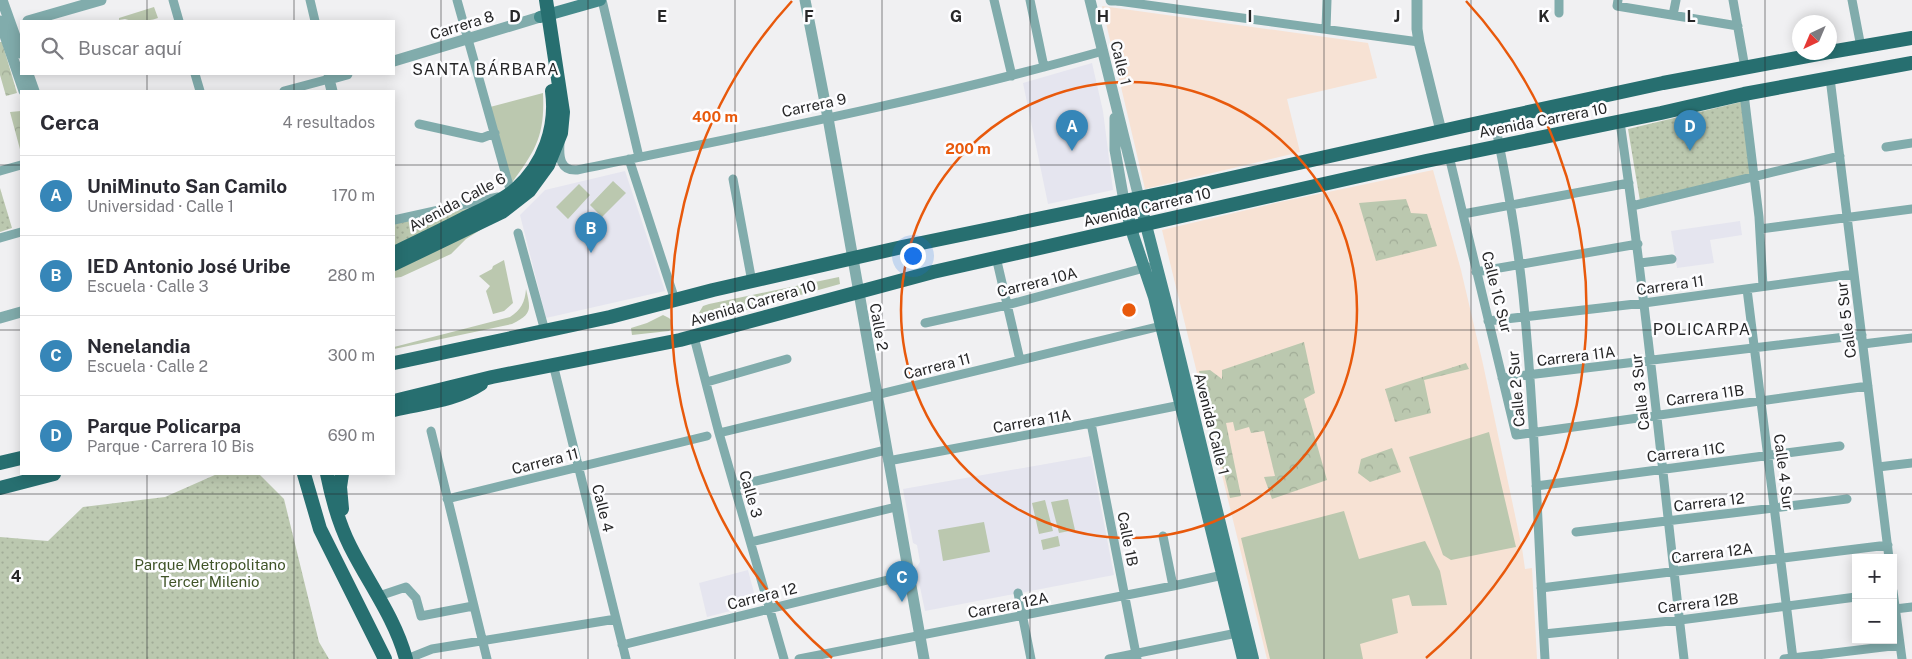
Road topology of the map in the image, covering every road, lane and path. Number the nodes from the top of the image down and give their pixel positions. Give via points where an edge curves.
1 (2, 0) edge
2 (102, 0) edge
3 (173, 0) edge
4 (310, 0) edge
5 (458, 0) edge
6 (537, 0) edge
7 (546, 0) edge
8 (601, 0) edge
9 (805, 0) edge
10 (994, 0) edge
11 (1030, 0) edge
12 (1092, 0) edge
13 (1111, 0) edge
14 (1118, 0) edge
15 (1327, 0) edge
16 (1559, 0) edge
17 (1676, 0) edge
18 (1733, 0) edge
19 (1852, 0) edge
20 (1419, 1) edge
21 (1618, 3) edge
22 (1558, 13) dead end
23 (544, 16) junction
24 (1673, 16) junction
25 (32, 20) edge
26 (180, 20) edge
27 (315, 20) edge
28 (9, 25) edge
29 (1738, 26) junction
30 (1326, 29) junction
31 (1912, 38) edge
32 (468, 39) junction
33 (1419, 42) junction
34 (1861, 47) junction
35 (20, 51) edge
36 (1102, 51) junction
37 (1837, 51) edge
38 (1792, 59) edge
39 (395, 61) edge
40 (1912, 63) edge
41 (1044, 68) junction
42 (1745, 68) junction
43 (20, 73) edge
44 (20, 75) edge
45 (28, 75) edge
46 (195, 75) edge
47 (328, 76) edge
48 (1012, 76) junction
49 (1830, 78) junction
50 (24, 90) edge
51 (34, 90) edge
52 (200, 90) edge
53 (287, 90) edge
54 (332, 90) edge
55 (1744, 94) junction
56 (1115, 104) junction
57 (828, 118) junction
58 (1494, 119) junction
59 (1620, 122) junction
60 (419, 124) dead end
61 (1442, 131) junction
62 (495, 133) junction
63 (561, 133) junction
64 (1912, 143) edge
65 (1499, 146) junction
66 (1886, 147) dead end
67 (1449, 156) junction
68 (1840, 156) junction
69 (639, 157) junction
70 (629, 159) junction
71 (20, 165) edge
72 (0, 171) edge
73 (1754, 177) junction
74 (733, 179) dead end
75 (1629, 183) junction
76 (510, 194) junction
77 (1139, 198) junction
78 (1124, 201) junction
79 (1511, 205) junction
80 (1632, 206) junction
81 (1912, 209) edge
82 (1462, 214) junction
83 (1847, 218) junction
84 (395, 220) edge
85 (1145, 224) junction
86 (1130, 228) junction
87 (1760, 229) junction
88 (20, 232) edge
89 (518, 233) dead end
90 (0, 238) edge
91 (1638, 244) junction
92 (395, 253) edge
93 (996, 257) junction
94 (852, 258) junction
95 (1672, 259) dead end
96 (1640, 262) junction
97 (395, 264) edge
98 (1518, 264) junction
99 (1150, 267) junction
100 (1476, 272) junction
101 (1854, 274) junction
102 (752, 282) junction
103 (1763, 286) junction
104 (1747, 289) junction
105 (858, 291) junction
106 (675, 300) junction
107 (1644, 303) junction
108 (1007, 304) junction
109 (20, 312) edge
110 (1524, 317) junction
111 (0, 318) edge
112 (1488, 321) junction
113 (925, 323) dead end
114 (1161, 326) junction
115 (544, 331) junction
116 (694, 337) junction
117 (1912, 338) edge
118 (1862, 340) junction
119 (1755, 348) junction
120 (787, 359) dead end
121 (1020, 360) junction
122 (1651, 360) junction
123 (395, 363) edge
124 (553, 364) junction
125 (1529, 375) junction
126 (492, 377) junction
127 (1502, 378) junction
128 (707, 382) junction
129 (1868, 386) junction
130 (875, 395) junction
131 (395, 401) edge
132 (1761, 401) junction
133 (1181, 405) junction
134 (395, 410) edge
135 (1657, 416) junction
136 (1092, 424) junction
137 (431, 431) dead end
138 (1533, 432) junction
139 (719, 433) junction
140 (1516, 435) joint
141 (707, 436) dead end
142 (1840, 446) dead end
143 (887, 456) junction
144 (1768, 456) junction
145 (20, 458) edge
146 (0, 463) edge
147 (1912, 463) edge
148 (579, 467) junction
149 (1878, 467) junction
150 (1662, 469) junction
151 (50, 475) edge
152 (304, 475) edge
153 (327, 475) edge
154 (342, 475) edge
155 (735, 486) junction
156 (1536, 486) junction
157 (0, 488) edge
158 (447, 499) junction
159 (1846, 499) dead end
160 (896, 507) junction
161 (1774, 508) junction
162 (1667, 521) junction
163 (1576, 532) dead end
164 (344, 533) junction
165 (1163, 536) dead end
166 (750, 542) junction
167 (1888, 545) junction
168 (1889, 554) edge
169 (1781, 558) junction
170 (1673, 572) junction
171 (908, 574) junction
172 (1223, 575) junction
173 (1173, 586) junction
174 (1541, 588) junction
175 (1018, 593) dead end
176 (382, 595) dead end
177 (1125, 596) junction
178 (1852, 598) edge
179 (473, 606) junction
180 (1786, 606) junction
181 (1912, 607) edge
182 (769, 609) junction
183 (1897, 610) edge
184 (1023, 616) junction
185 (1897, 618) edge
186 (616, 619) junction
187 (1680, 620) junction
188 (1242, 632) junction
189 (1544, 634) junction
190 (919, 636) junction
191 (482, 642) junction
192 (1900, 644) junction
193 (622, 645) junction
194 (1136, 656) edge
195 (385, 659) edge
196 (407, 659) edge
197 (487, 659) edge
198 (626, 659) edge
199 (784, 659) edge
200 (799, 659) edge
201 (924, 659) edge
202 (1031, 659) edge
203 (1109, 659) edge
204 (1243, 659) edge
205 (1253, 659) edge
206 (1545, 659) edge
207 (1684, 659) edge
208 (1790, 659) edge
209 (1902, 659) edge

1 - 28 street
2 - 25 street
3 - 26 street
4 - 27 street
5 - 32 street
6 - 23 main road, Avenida Calle 6
7 - 23 main road, Avenida Calle 6
8 - 23 main road
8 - 69 street
9 - 57 street, Calle 2
10 - 48 street
11 - 41 street
12 - 36 street, Calle 1
13 - 14 street
14 - 30 street
15 - 30 street
16 - 22 street
17 - 24 street
18 - 29 street
19 - 34 street
20 - 33 street
21 - 24 street
23 - 32 street, Carrera 8
23 - 63 main road, Avenida Calle 6 via 563,103
23 - 76 main road, Avenida Calle 6 via 554,109 552,128 539,161
24 - 29 street
28 - 35 street
28 - 43 street
29 - 42 street
30 - 33 street
31 - 34 main road, Avenida Carrera 10
32 - 39 street, Carrera 8
32 - 62 street
33 - 61 street
34 - 37 main road, Avenida Carrera 10
36 - 41 street, Carrera 9
36 - 56 street, Calle 1
38 - 42 main road, Avenida Carrera 10
40 - 49 main road, Avenida Carrera 10
41 - 48 street, Carrera 9
42 - 58 main road, Avenida Carrera 10
44 - 50 street
45 - 51 street
46 - 52 street
47 - 53 street
47 - 54 street
48 - 57 street, Carrera 9
49 - 55 main road, Avenida Carrera 10
49 - 68 street, Calle 5 Sur
55 - 59 main road, Avenida Carrera 10
55 - 73 street
56 - 77 street, Calle 1
56 - 78 street, Calle 1 via 1115,150
57 - 69 street, Carrera 9
57 - 94 street, Calle 2
58 - 61 main road, Avenida Carrera 10
58 - 65 street, Calle 2 Sur
59 - 65 main road, Avenida Carrera 10
59 - 75 street, Calle 3 Sur
60 - 62 street via 482,138
61 - 77 main road, Avenida Carrera 10
62 - 76 street
63 - 70 street, Carrera 9 via 560,160 569,170
63 - 97 main road, Avenida Calle 6 via 545,170 534,186 518,200 494,216
64 - 66 street
65 - 67 main road, Avenida Carrera 10
65 - 79 street, Calle 2 Sur
67 - 82 street, Calle 1C Sur
67 - 85 main road, Avenida Carrera 10
68 - 73 street
68 - 83 street, Calle 5 Sur
69 - 70 street, Carrera 9
70 - 106 street
71 - 72 street
73 - 80 street
73 - 87 street
74 - 102 street
75 - 79 street
75 - 80 street, Calle 3 Sur
76 - 84 street
76 - 92 main road, Avenida Calle 6
77 - 78 main road, Avenida Carrera 10
77 - 85 main road, Avenida Calle 1
78 - 86 main road, Avenida Calle 1
78 - 94 main road, Avenida Carrera 10
79 - 82 street
79 - 98 street, Calle 2 Sur
80 - 91 street, Calle 3 Sur
81 - 83 street
82 - 100 street, Calle 1C Sur
83 - 87 street
83 - 101 street, Calle 5 Sur
85 - 86 main road, Avenida Carrera 10
85 - 99 main road, Avenida Calle 1
86 - 93 main road, Avenida Carrera 10
86 - 99 main road, Avenida Calle 1
87 - 103 street
88 - 90 street
89 - 115 street
91 - 96 street, Calle 3 Sur
91 - 98 street
93 - 105 main road, Avenida Carrera 10
93 - 108 street
94 - 102 main road, Avenida Carrera 10
94 - 105 street, Calle 2
95 - 96 street
96 - 107 street, Calle 3 Sur
98 - 100 street
98 - 110 street, Calle 2 Sur
99 - 108 street, Carrera 10A
99 - 114 main road, Avenida Calle 1
99 - 188 main road, Avenida Calle 1
100 - 112 street, Calle 1C Sur
101 - 103 street, Carrera 11
101 - 118 street, Calle 5 Sur
102 - 106 main road, Avenida Carrera 10
103 - 104 street, Carrera 11
104 - 107 street, Carrera 11
104 - 119 street, Calle 4 Sur
105 - 116 main road, Avenida Carrera 10
105 - 130 street, Calle 2
106 - 115 main road, Avenida Carrera 10
107 - 110 street, Carrera 11
107 - 122 street, Calle 3 Sur
108 - 113 street, Carrera 10A
108 - 121 street
109 - 111 street
110 - 112 street, Carrera 11
110 - 125 street, Calle 2 Sur
112 - 127 street, Calle 1C Sur
114 - 121 street, Carrera 11
114 - 133 main road, Avenida Calle 1
115 - 123 main road, Avenida Carrera 10
116 - 124 main road, Avenida Carrera 10
116 - 128 street, Calle 3
117 - 118 street, Carrera 11A
118 - 119 street, Carrera 11A
118 - 129 street, Calle 5 Sur
119 - 122 street, Carrera 11A
119 - 132 street, Calle 4 Sur
120 - 128 street
121 - 130 street, Carrera 11
122 - 125 street, Carrera 11A
122 - 135 street, Calle 3 Sur
124 - 126 main road, Avenida Carrera 10
124 - 148 street, Calle 4
125 - 127 street, Carrera 11A
125 - 138 street, Calle 2 Sur
126 - 131 main road, Avenida Carrera 10
126 - 134 main road via 461,395
127 - 140 street, Calle 1C Sur
128 - 139 street, Calle 3
129 - 132 street, Carrera 11B
129 - 149 street, Calle 5 Sur
130 - 139 street, Carrera 11
130 - 143 street, Calle 2
132 - 135 street, Carrera 11B
132 - 144 street, Calle 4 Sur
133 - 136 street, Carrera 11A
133 - 172 main road, Avenida Calle 1
135 - 138 street, Carrera 11B
135 - 150 street, Calle 3 Sur
136 - 143 street, Carrera 11A
136 - 177 street, Calle 1B
137 - 158 street
138 - 140 street, Carrera 11B
138 - 156 street, Calle 2 Sur
139 - 155 street, Calle 3
141 - 148 street, Carrera 11
142 - 144 street, Carrera 11C
143 - 155 street, Carrera 11A
143 - 160 street, Calle 2
144 - 150 street, Carrera 11C
144 - 161 street, Calle 4 Sur
145 - 146 main road
147 - 149 street
148 - 158 street, Carrera 11
148 - 186 street, Calle 4
149 - 167 street, Calle 5 Sur
150 - 156 street, Carrera 11C
150 - 162 street, Calle 3 Sur
151 - 157 main road
152 - 195 main road via 320,529
153 - 164 main road
154 - 164 main road
155 - 166 street, Calle 3
156 - 174 street, Calle 2 Sur
158 - 179 street
159 - 161 street, Carrera 12
160 - 166 street
160 - 171 street, Calle 2
161 - 162 street, Carrera 12
161 - 169 street, Calle 4 Sur
162 - 163 street, Carrera 12
162 - 170 street, Calle 3 Sur
164 - 196 main road via 397,630
165 - 173 street
166 - 182 street, Calle 3
167 - 168 street, Calle 5 Sur
167 - 169 street, Carrera 12A
169 - 170 street, Carrera 12A
169 - 180 street, Calle 4 Sur
170 - 174 street, Carrera 12A
170 - 187 street, Calle 3 Sur
171 - 182 street, Carrera 12
171 - 190 street, Calle 2
172 - 173 street, Carrera 12A
172 - 188 main road, Avenida Calle 1
173 - 177 street, Carrera 12A
174 - 189 street, Calle 2 Sur
175 - 184 street
176 - 179 street via 406,587 416,598 422,616
177 - 184 street, Carrera 12A
177 - 194 street, Calle 1B
178 - 180 street, Carrera 12B
179 - 191 street
180 - 187 street, Carrera 12B
180 - 208 street, Calle 4 Sur
181 - 183 street
182 - 193 street, Carrera 12
182 - 199 street, Calle 3
184 - 190 street, Carrera 12A
184 - 202 street
185 - 192 street
186 - 191 street
186 - 193 street, Calle 4
187 - 189 street, Carrera 12B
187 - 207 street, Calle 3 Sur
188 - 194 street
188 - 204 main road, Avenida Calle 1
188 - 205 main road, Avenida Calle 1
189 - 206 street, Calle 2 Sur
190 - 200 street, Carrera 12A
190 - 201 street, Calle 2
191 - 196 street via 432,649
191 - 197 street
192 - 208 street
192 - 209 street
193 - 198 street, Calle 4
194 - 203 street

